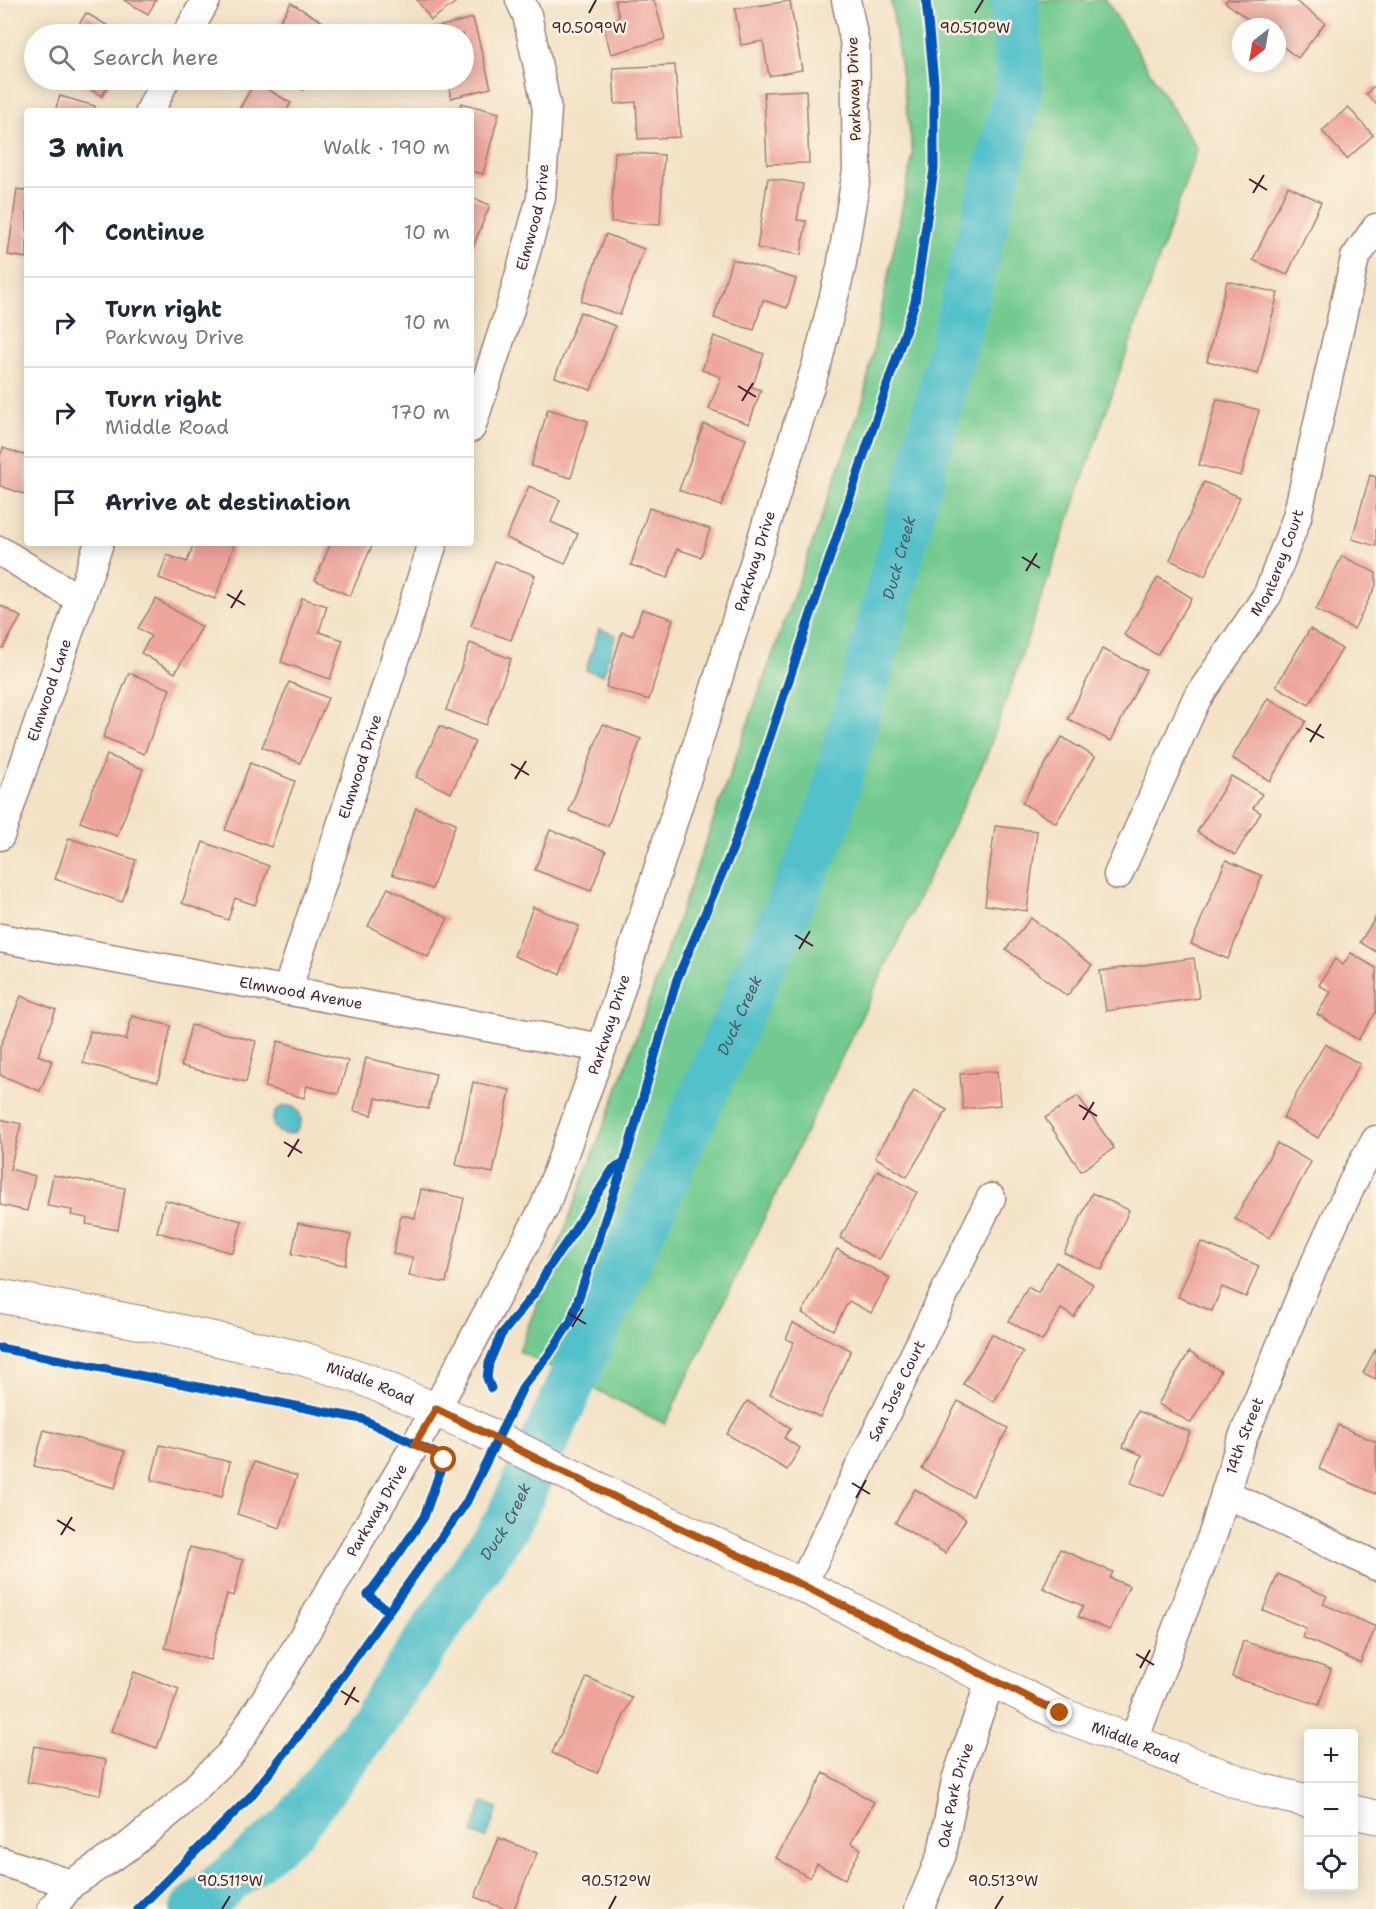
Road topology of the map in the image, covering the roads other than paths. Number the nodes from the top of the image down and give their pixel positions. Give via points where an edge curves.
1 (206, 0) edge
2 (520, 0) edge
3 (846, 0) edge
4 (193, 24) edge
5 (160, 90) edge
6 (151, 108) edge
7 (1376, 228) edge
8 (474, 419) edge
9 (98, 546) edge
10 (432, 546) edge
11 (0, 551) edge
12 (79, 599) junction
13 (0, 836) edge
14 (1118, 875) dead end
15 (0, 938) edge
16 (287, 991) junction
17 (602, 1048) junction
18 (1376, 1140) edge
19 (991, 1198) dead end
20 (0, 1296) edge
21 (436, 1409) junction
22 (1225, 1493) junction
23 (1376, 1566) edge
24 (802, 1585) junction
25 (990, 1679) junction
26 (1133, 1742) junction
27 (1304, 1801) edge
28 (1358, 1813) edge
29 (1376, 1817) edge
30 (0, 1861) edge
31 (71, 1884) junction
32 (52, 1909) edge
33 (919, 1909) edge

1 - 4 street
2 - 8 street, Elmwood Drive via 527,15 547,109 541,198
3 - 17 street, Parkway Drive via 855,45 857,171 841,268 814,371
5 - 6 street
7 - 14 street, Monterey Court via 1356,258 1297,517 1268,594 1196,700
9 - 12 street, Elmwood Lane
10 - 16 street, Elmwood Drive
11 - 12 street
12 - 13 street, Elmwood Lane
15 - 16 street, Elmwood Avenue
16 - 17 street, Elmwood Avenue
17 - 21 street, Parkway Drive via 545,1206
18 - 22 street, 14th Street via 1307,1281 1239,1447
19 - 24 street, San Jose Court
20 - 21 main road, Middle Road via 301,1358
21 - 24 main road, Middle Road
21 - 31 street, Parkway Drive via 279,1678 231,1752 137,1839
22 - 23 street
22 - 26 street, 14th Street via 1215,1531
24 - 25 main road, Middle Road
25 - 26 main road, Middle Road
25 - 33 street, Oak Park Drive via 956,1780 942,1854
26 - 27 main road, Middle Road via 1260,1790
28 - 29 main road
30 - 31 street
31 - 32 street, Parkway Drive

